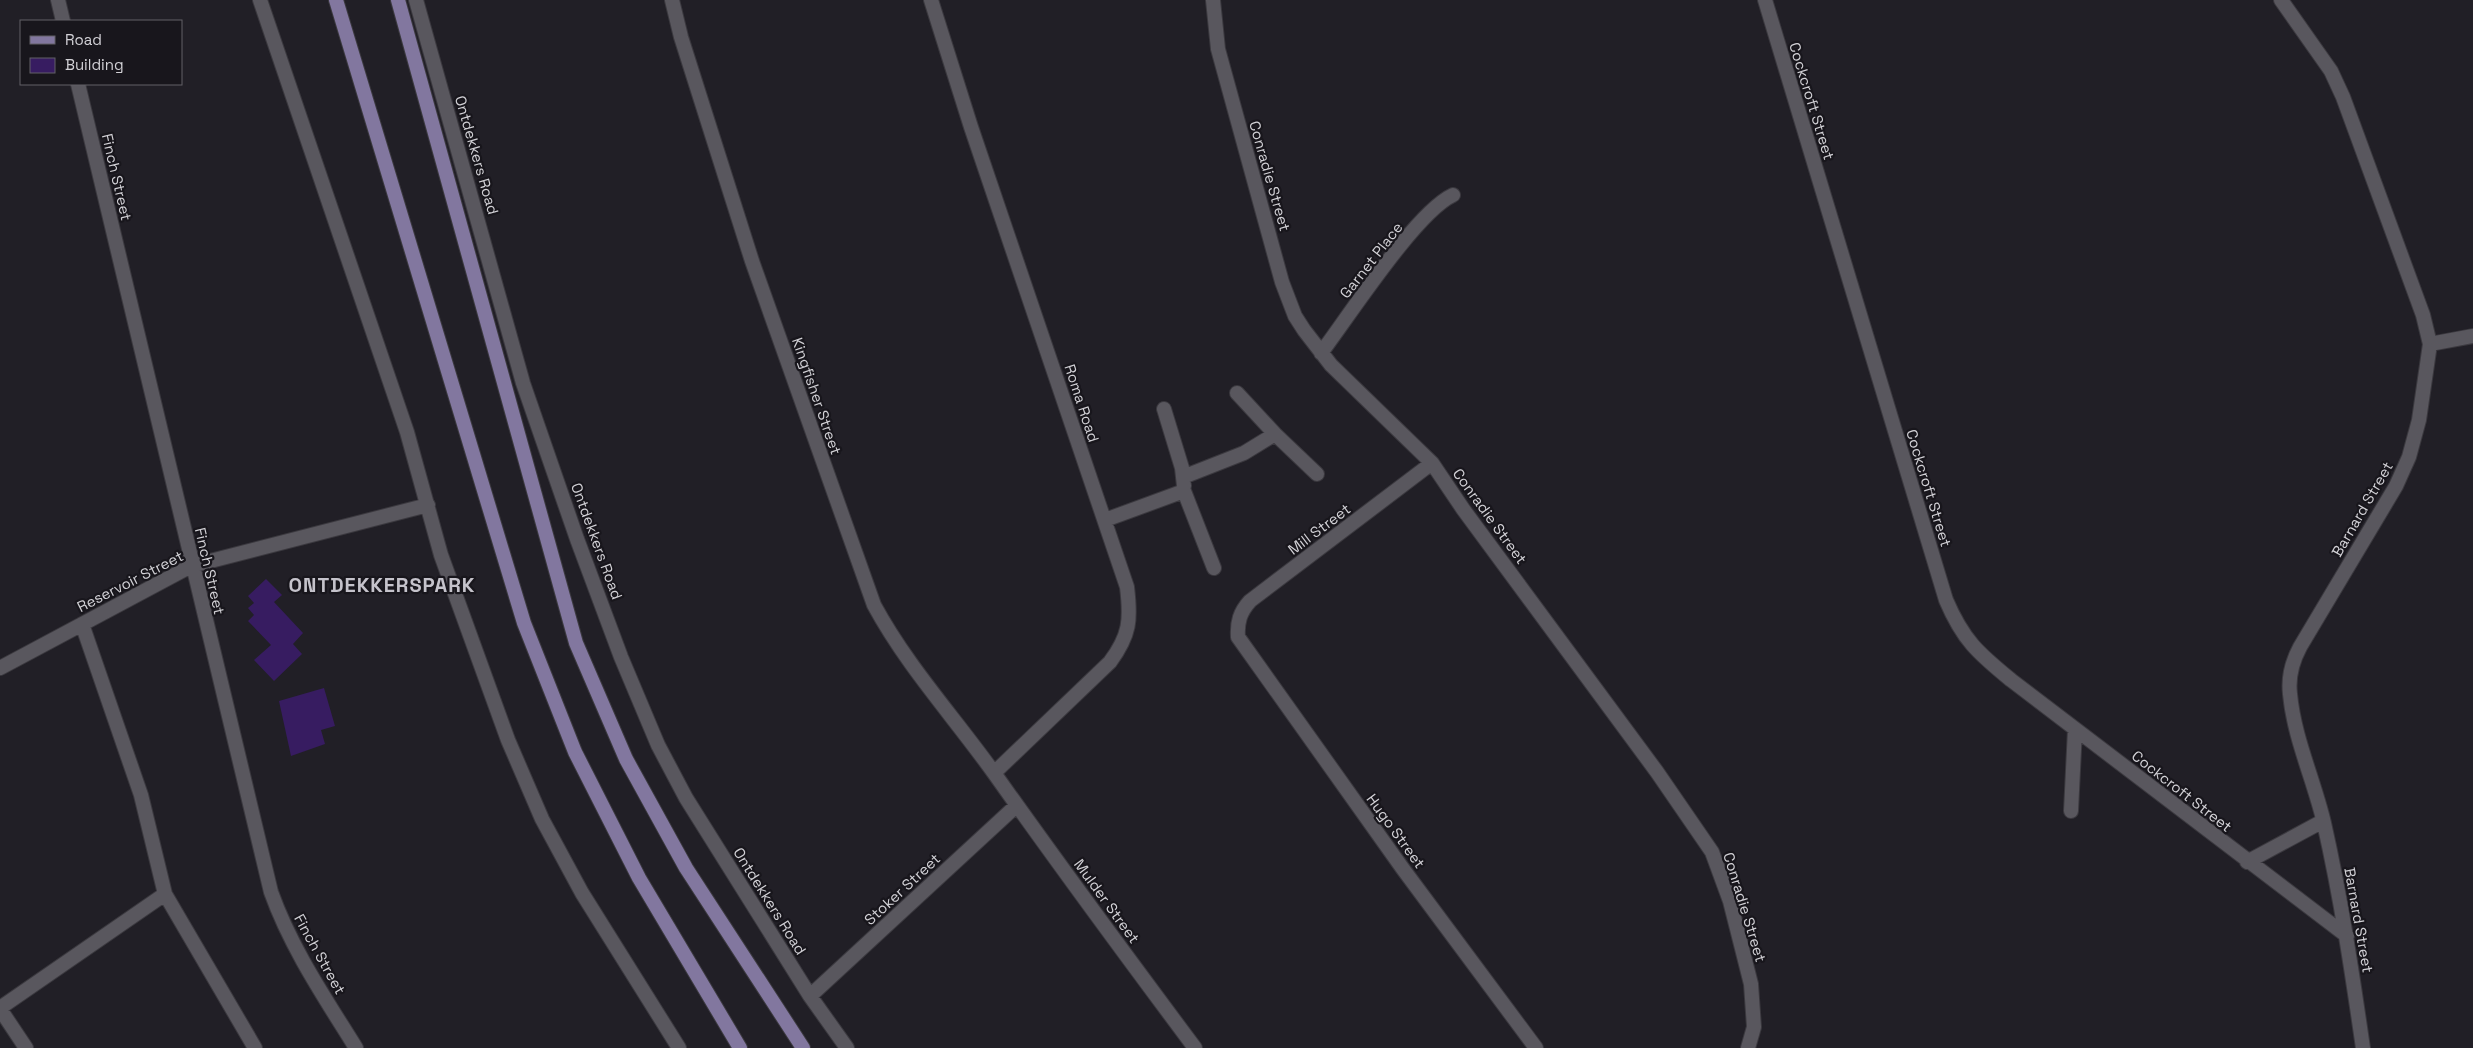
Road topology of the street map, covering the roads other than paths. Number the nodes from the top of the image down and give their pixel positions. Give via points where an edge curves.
1 (58, 0) edge
2 (260, 0) edge
3 (336, 0) edge
4 (398, 0) edge
5 (416, 0) edge
6 (672, 0) edge
7 (931, 0) edge
8 (1213, 0) edge
9 (1765, 0) edge
10 (2281, 0) edge
11 (63, 20) edge
12 (78, 85) edge
13 (1454, 195) dead end
14 (2473, 336) edge
15 (2430, 344) junction
16 (1321, 353) junction
17 (1237, 393) dead end
18 (1164, 409) dead end
19 (1275, 434) junction
20 (1432, 463) junction
21 (1316, 474) dead end
22 (1183, 484) junction
23 (428, 505) junction
24 (1105, 520) junction
25 (191, 566) junction
26 (1214, 568) dead end
27 (82, 624) junction
28 (1237, 628) joint
29 (0, 668) edge
30 (2075, 729) junction
31 (994, 773) junction
32 (1016, 806) junction
33 (2071, 812) dead end
34 (2323, 820) junction
35 (2247, 862) junction
36 (165, 894) junction
37 (2347, 936) junction
38 (810, 996) junction
39 (0, 1008) edge
40 (26, 1048) edge
41 (255, 1048) edge
42 (356, 1048) edge
43 (679, 1048) edge
44 (740, 1048) edge
45 (803, 1048) edge
46 (847, 1048) edge
47 (1195, 1048) edge
48 (1536, 1048) edge
49 (1748, 1048) edge
50 (2363, 1048) edge

1 - 11 street
2 - 23 street via 407,432
3 - 44 main road via 524,623 575,752 639,878
4 - 45 main road via 576,643 626,758 686,868
5 - 38 street, Ontdekkers Road via 524,383 622,657 673,774
6 - 31 street, Kingfisher Street via 752,261 867,590 887,628 925,684
7 - 24 street, Roma Road
8 - 16 street, Conradie Street via 1218,49 1282,282 1295,316
9 - 30 street, Cockcroft Street via 1946,600 1961,632 1973,648
10 - 15 street, Barnard Street via 2331,71 2343,97 2423,315
12 - 25 street, Finch Street
13 - 16 street, Garnet Place via 1443,200 1419,224
14 - 15 street
15 - 34 street, Barnard Street via 2418,420 2402,474 2300,647 2291,668 2291,702
16 - 20 street, Conradie Street
17 - 19 street
18 - 22 street
19 - 21 street
19 - 22 street
20 - 28 street, Mill Street via 1250,601 1242,609
20 - 49 street, Conradie Street via 1712,852 1730,901 1751,984 1754,1027
22 - 24 street
22 - 26 street
23 - 25 street, Reservoir Street
23 - 43 street via 441,555 485,679 542,819 582,893
24 - 31 street, Roma Road via 1127,587 1130,613 1122,645 1110,662
25 - 27 street, Reservoir Street
25 - 42 street, Finch Street via 278,913 302,960
27 - 29 street, Reservoir Street
27 - 36 street via 140,795
28 - 48 street, Hugo Street via 1246,650
30 - 33 street
30 - 35 street, Cockcroft Street
31 - 32 street, Mulder Street
32 - 38 street, Stoker Street
32 - 47 street, Mulder Street
34 - 35 street
34 - 37 street, Barnard Street
35 - 37 street, Cockcroft Street
36 - 39 street
36 - 41 street
37 - 50 street, Barnard Street
38 - 46 street, Ontdekkers Road
39 - 40 street

